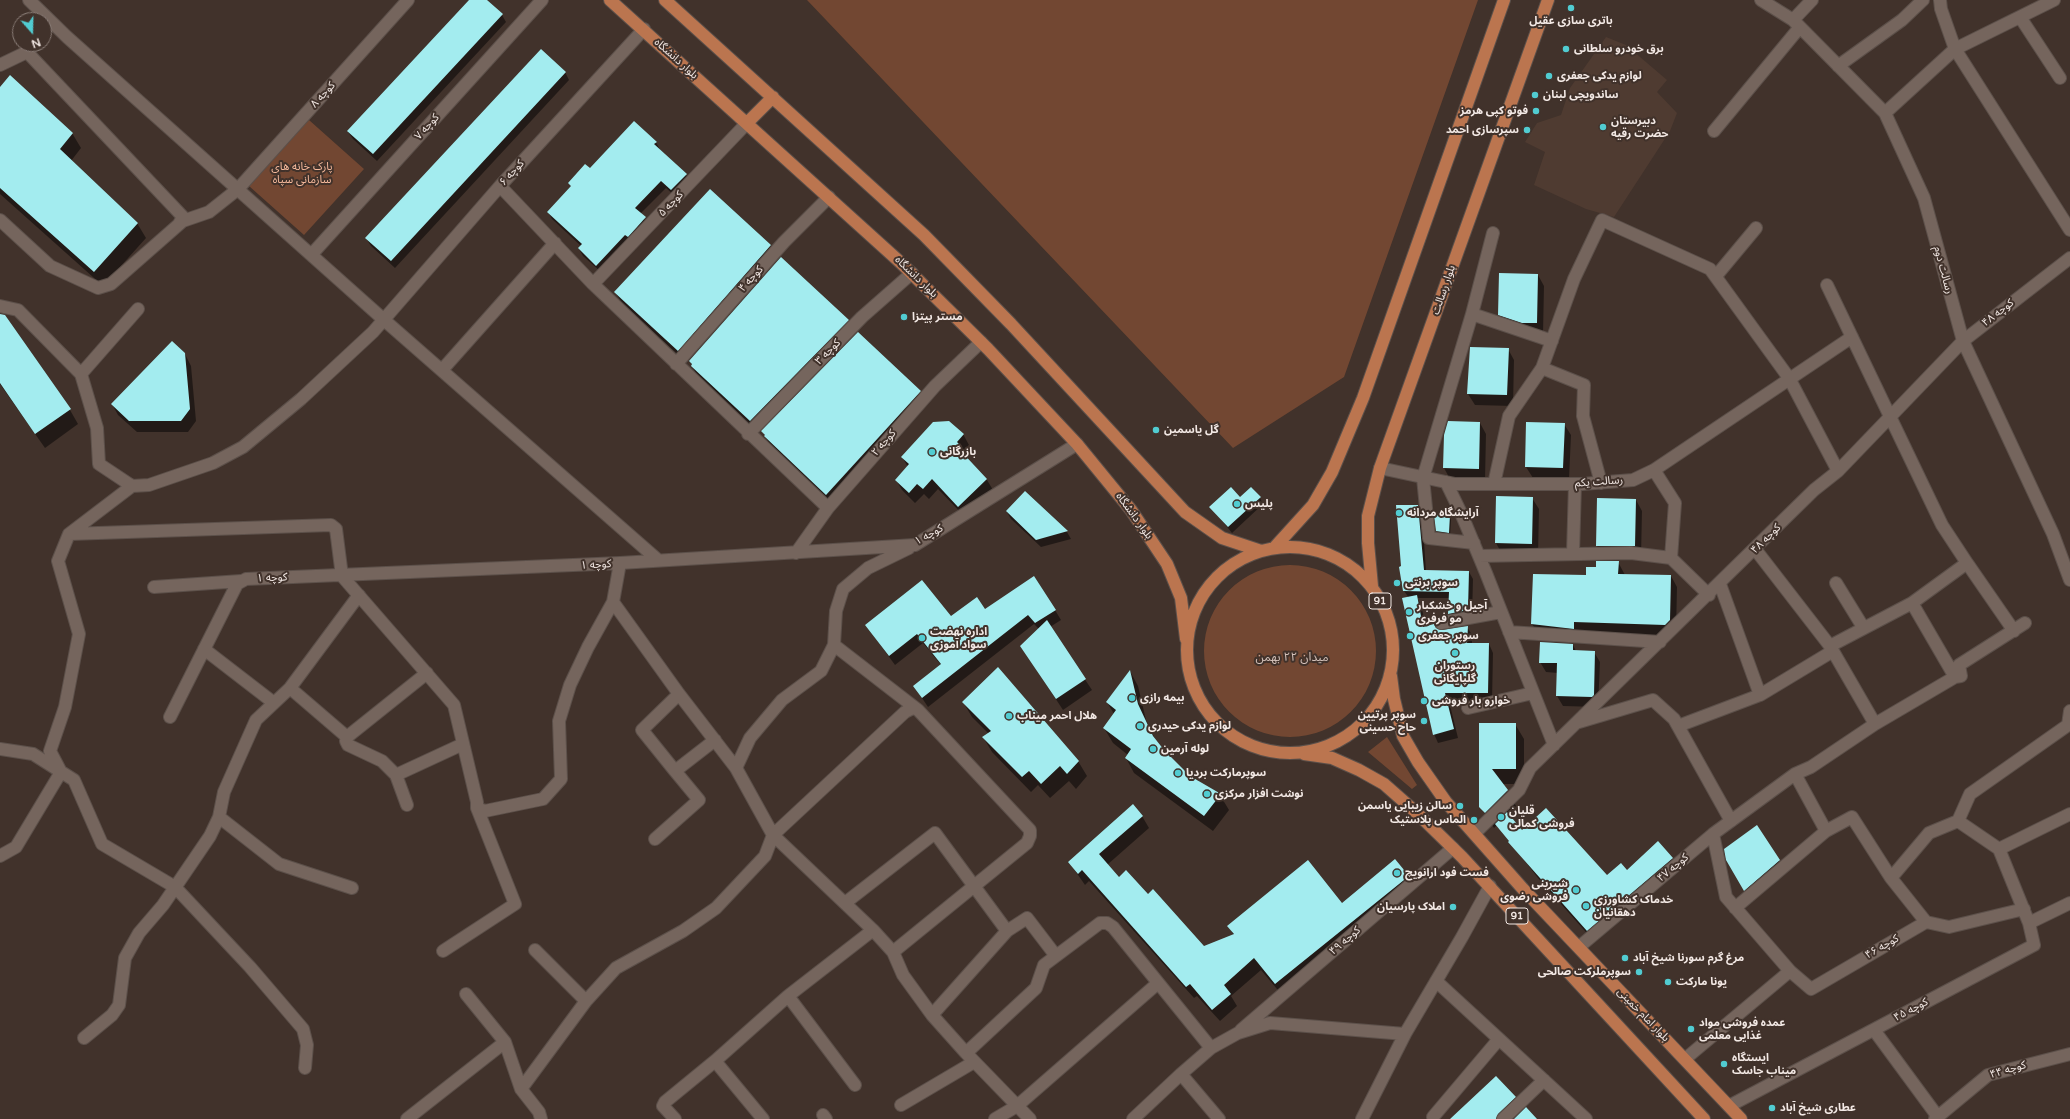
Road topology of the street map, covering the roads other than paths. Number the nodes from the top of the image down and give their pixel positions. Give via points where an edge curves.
1 (29, 0) edge
2 (408, 0) edge
3 (542, 0) edge
4 (610, 0) edge
5 (665, 0) edge
6 (1504, 0) edge
7 (1548, 0) edge
8 (1761, 0) edge
9 (1812, 0) edge
10 (1923, 0) edge
11 (1940, 0) edge
12 (2054, 0) edge
13 (2020, 17) junction
14 (1797, 23) junction
15 (644, 29) junction
16 (1955, 49) junction
17 (0, 65) edge
18 (1838, 66) junction
19 (2060, 78) dead end
20 (773, 97) junction
21 (1885, 113) junction
22 (747, 123) junction
23 (1714, 131) dead end
24 (500, 186) junction
25 (238, 189) junction
26 (829, 197) junction
27 (0, 220) edge
28 (180, 222) junction
29 (1756, 228) dead end
30 (2070, 230) edge
31 (1493, 233) dead end
32 (554, 243) junction
33 (312, 254) junction
34 (2070, 258) edge
35 (912, 273) junction
36 (1716, 276) junction
37 (593, 284) junction
38 (1827, 285) dead end
39 (0, 306) edge
40 (138, 309) dead end
41 (1472, 314) junction
42 (383, 319) junction
43 (1852, 337) junction
44 (1552, 341) junction
45 (1963, 341) junction
46 (981, 342) junction
47 (676, 364) junction
48 (1542, 368) junction
49 (442, 370) junction
50 (81, 374) junction
51 (1790, 378) junction
52 (1891, 416) junction
53 (748, 434) junction
54 (1076, 444) junction
55 (1380, 468) junction
56 (1654, 470) junction
57 (1838, 471) junction
58 (1423, 478) junction
59 (1446, 482) junction
60 (1601, 483) junction
61 (1494, 484) junction
62 (1575, 484) junction
63 (132, 486) junction
64 (828, 508) junction
65 (69, 534) junction
66 (1474, 543) junction
67 (915, 545) junction
68 (1274, 548) junction
69 (1755, 549) junction
70 (1262, 550) junction
71 (796, 553) junction
72 (1573, 554) junction
73 (1479, 556) junction
74 (1671, 558) junction
75 (658, 560) junction
76 (620, 563) junction
77 (1967, 563) junction
78 (2069, 574) edge
79 (342, 576) junction
80 (241, 581) junction
81 (1836, 583) dead end
82 (1720, 584) junction
83 (1372, 586) junction
84 (154, 587) dead end
85 (1709, 594) junction
86 (359, 595) junction
87 (613, 602) junction
88 (1912, 603) junction
89 (1501, 612) junction
90 (1441, 623) dead end
91 (2025, 624) dead end
92 (1863, 627) junction
93 (2014, 630) junction
94 (1509, 632) junction
95 (1186, 640) junction
96 (1660, 642) junction
97 (834, 644) junction
98 (1832, 648) junction
99 (204, 649) junction
100 (427, 673) junction
101 (1391, 675) junction
102 (1955, 677) junction
103 (290, 688) junction
104 (1533, 693) junction
105 (679, 694) junction
106 (1760, 695) junction
107 (274, 704) junction
108 (1468, 708) dead end
109 (918, 710) junction
110 (2070, 711) edge
111 (170, 717) dead end
112 (1577, 723) junction
113 (1875, 724) junction
114 (1678, 726) junction
115 (347, 737) junction
116 (715, 740) junction
117 (463, 744) junction
118 (1554, 745) junction
119 (0, 749) edge
120 (1301, 754) junction
121 (736, 768) junction
122 (675, 771) junction
123 (61, 772) junction
124 (1795, 774) junction
125 (396, 775) junction
126 (407, 806) dead end
127 (477, 808) junction
128 (2070, 814) edge
129 (219, 817) junction
130 (1731, 821) junction
131 (1958, 821) junction
132 (1826, 831) junction
133 (1475, 833) junction
134 (1713, 834) junction
135 (773, 835) junction
136 (655, 839) dead end
137 (1453, 848) junction
138 (1999, 849) junction
139 (0, 856) edge
140 (1891, 878) junction
141 (1490, 886) junction
142 (175, 887) junction
143 (973, 887) junction
144 (352, 888) dead end
145 (845, 903) junction
146 (2070, 903) edge
147 (1735, 908) junction
148 (2024, 909) junction
149 (1926, 922) junction
150 (2029, 923) junction
151 (873, 930) junction
152 (1008, 931) junction
153 (1579, 947) junction
154 (535, 950) dead end
155 (443, 951) dead end
156 (893, 952) junction
157 (1056, 956) junction
158 (1790, 972) junction
159 (1436, 982) junction
160 (1158, 983) junction
161 (466, 994) dead end
162 (788, 996) junction
163 (586, 1001) junction
164 (932, 1015) junction
165 (1874, 1030) junction
166 (1238, 1033) junction
167 (1405, 1034) junction
168 (84, 1038) dead end
169 (1499, 1039) junction
170 (505, 1042) junction
171 (1211, 1048) junction
172 (966, 1053) junction
173 (2070, 1054) edge
174 (1685, 1059) junction
175 (715, 1061) junction
176 (974, 1062) junction
177 (305, 1068) dead end
178 (1181, 1074) junction
179 (1544, 1080) junction
180 (855, 1085) dead end
181 (521, 1089) junction
182 (901, 1105) dead end
183 (1017, 1106) junction
184 (1729, 1106) junction
185 (1433, 1117) dead end
186 (1583, 1118) edge
187 (1937, 1118) edge
188 (407, 1119) edge
189 (541, 1119) edge
190 (675, 1119) edge
191 (763, 1119) edge
192 (995, 1119) edge
193 (1030, 1119) edge
194 (1133, 1119) edge
195 (1219, 1119) edge
196 (1362, 1119) edge
197 (1504, 1119) edge
198 (1704, 1119) edge
199 (1741, 1119) edge

1 - 25 street
2 - 25 street, کوچه ۸
3 - 33 street, کوچه ۷
4 - 15 main road, بلوار دانشگاه
5 - 20 main road
6 - 68 main road via 1363,398 1332,472 1313,505
7 - 55 main road, بلوار رسالت / 91
8 - 14 street, رسالت دوم
9 - 14 street
10 - 18 street via 1902,20
11 - 16 street
12 - 13 street
13 - 16 street
13 - 19 street
14 - 18 street, رسالت دوم
14 - 23 street
15 - 22 main road, بلوار دانشگاه
15 - 24 street, کوچه ۶
16 - 21 street
16 - 30 street
17 - 28 street via 27,52 184,219
18 - 21 street, رسالت دوم
20 - 22 main road
20 - 70 main road via 924,235 1011,324 1185,512 1222,538
21 - 45 street, رسالت دوم via 1924,198
22 - 26 main road, بلوار دانشگاه
22 - 37 street, کوچه ۵
24 - 32 street
24 - 42 street, کوچه ۶
25 - 28 street, کوچه ۸ via 209,212
25 - 33 street
26 - 35 main road, بلوار دانشگاه
26 - 47 street, کوچه ۴ via 784,242
27 - 28 street via 50,266 98,288 111,284
29 - 36 street
31 - 41 street
32 - 37 street
32 - 49 street
33 - 42 street
34 - 45 street, کوچه ۴۸
35 - 46 main road, بلوار دانشگاه
35 - 53 street, کوچه ۳ via 862,317
36 - 44 street via 1710,269 1602,220 1574,279
36 - 51 street
37 - 47 street
38 - 43 street
39 - 50 street via 18,310
40 - 50 street
41 - 44 street
41 - 58 street
42 - 49 street
42 - 63 street, کوچه ۶ via 373,332 301,400 243,447 213,463 149,485
43 - 51 street, رسالت یکم
43 - 52 street
44 - 48 street
45 - 52 street, کوچه ۴۸
45 - 78 street, رسالت دوم via 2053,534
46 - 54 main road, بلوار دانشگاه
46 - 64 street, کوچه ۲ via 935,386
47 - 53 street
48 - 60 street via 1584,385 1583,416
48 - 61 street via 1509,416
49 - 75 street
50 - 63 street via 97,428 99,464
51 - 56 street, رسالت یکم
51 - 57 street
52 - 57 street, کوچه ۴۸
52 - 77 street via 1942,525
53 - 64 street
54 - 67 street, کوچه ۱
54 - 95 main road, بلوار دانشگاه via 1131,510 1167,564 1181,598
55 - 58 street, رسالت یکم
55 - 83 main road, بلوار رسالت / 91 via 1368,516
56 - 60 street, رسالت یکم via 1633,480
56 - 74 street via 1675,503
57 - 69 street, کوچه ۴۸ via 1814,490
58 - 59 street, رسالت یکم
58 - 66 street via 1429,538
59 - 61 street, رسالت یکم
59 - 66 street
60 - 62 street, رسالت یکم
61 - 62 street, رسالت یکم
62 - 72 street
63 - 65 street
64 - 71 street, کوچه ۲
65 - 79 street via 327,524 336,529
65 - 123 street via 58,561 79,634 65,707 50,751
66 - 73 street
67 - 71 street, کوچه ۱
67 - 97 street via 868,568 843,589 836,611
68 - 70 main road, 91
68 - 83 main road, 91 via 1293,545 1322,550 1351,565
69 - 82 street, کوچه ۴۸
69 - 98 street
70 - 95 main road, 91 via 1231,563 1210,584 1193,609
71 - 75 street, کوچه ۱
72 - 73 street
72 - 74 street via 1631,553
73 - 89 street
74 - 85 street
75 - 76 street, کوچه ۱
76 - 79 street, کوچه ۱
76 - 87 street
77 - 88 street
77 - 93 street
79 - 80 street, کوچه ۱
79 - 86 street
80 - 84 street
80 - 99 street, کوچه ۱ via 237,584
81 - 92 street
82 - 85 street, کوچه ۴۸
82 - 106 street
83 - 101 main road, 91 via 1387,614 1394,646
85 - 96 street, کوچه ۴۸
86 - 100 street
86 - 103 street
87 - 105 street
87 - 127 street via 570,685 561,714 561,779 543,799 485,811
88 - 92 street
88 - 102 street
89 - 90 street
89 - 94 street
91 - 93 street
92 - 98 street
93 - 102 street via 1959,665 1961,676
94 - 96 street
94 - 104 street
95 - 120 main road, 91 via 1188,671 1198,699 1217,724 1242,743 1271,752
96 - 112 street, کوچه ۴۸
97 - 109 street
97 - 121 street via 821,671 782,700 750,738
98 - 106 street
98 - 113 street
99 - 107 street
99 - 111 street, کوچه ۱
100 - 115 street
100 - 117 street via 454,705
101 - 120 main road, 91 via 1378,705 1360,728 1332,744
101 - 133 main road, بلوار امام خمینی / 91 via 1403,736 1446,802
102 - 113 street, کوچه ۴۷
103 - 107 street
103 - 115 street
104 - 108 street
104 - 118 street
105 - 116 street
105 - 122 street via 642,730
106 - 114 street
107 - 129 street via 256,720 224,792
109 - 135 street via 913,708 905,712
109 - 143 street via 1030,830 1027,843
110 - 131 street via 2068,724 1970,794
112 - 114 street via 1653,700
112 - 118 street, کوچه ۴۸
113 - 124 street, کوچه ۴۷ via 1811,767
114 - 130 street
115 - 125 street via 348,745 382,761
116 - 121 street
116 - 122 street
117 - 125 street
117 - 127 street
118 - 133 street, کوچه ۴۸ via 1530,768 1518,790
119 - 123 street via 33,754
120 - 137 main road, 91 via 1332,758 1384,784
121 - 135 street
122 - 136 street via 699,800
123 - 139 street via 16,847
123 - 142 street via 74,780 102,844
124 - 130 street, کوچه ۴۷
124 - 132 street
125 - 126 street
127 - 155 street via 515,904
128 - 138 street
129 - 142 street via 210,836
129 - 144 street via 279,864
130 - 134 street, کوچه ۴۷
131 - 138 street
131 - 140 street via 1929,833
132 - 140 street via 1852,817
132 - 147 street
133 - 153 main road, بلوار امام خمینی / 91 via 1523,889
134 - 147 street via 1726,897
134 - 153 street, کوچه ۴۷
135 - 145 street
135 - 163 street via 765,856 716,908 684,931 616,968
137 - 141 main road, 91
137 - 166 street, کوچه ۴۹
138 - 148 street
140 - 149 street
141 - 159 street
141 - 198 main road, 91
142 - 168 street via 139,933 125,958 119,1005 112,1015
142 - 177 street via 250,967 303,1029 307,1045
143 - 145 street via 935,833
143 - 152 street
143 - 156 street
145 - 151 street
146 - 150 street
147 - 158 street
148 - 149 street via 1949,927
148 - 150 street
149 - 158 street, کوچه ۴۶ via 1811,989
150 - 165 street, کوچه ۴۵ via 2034,945
151 - 156 street
151 - 162 street
152 - 157 street via 1027,918
152 - 164 street
153 - 174 main road, بلوار امام خمینی / 91
154 - 163 street
156 - 164 street via 903,975
157 - 160 street via 1100,923 1107,923
157 - 172 street via 1044,965 1036,988
158 - 174 street
159 - 167 street
159 - 169 street
160 - 171 street
160 - 183 street
161 - 170 street
162 - 175 street
162 - 180 street
163 - 181 street
164 - 172 street
165 - 184 street, کوچه ۴۵
165 - 187 street
166 - 167 street via 1270,1023
166 - 171 street
167 - 196 street
169 - 179 street
169 - 185 street
170 - 181 street
170 - 188 street
171 - 178 street
172 - 176 street
173 - 187 street, کوچه ۴۴ via 1988,1075
174 - 184 main road, بلوار امام خمینی / 91
175 - 190 street via 665,1102 663,1106
175 - 191 street
176 - 182 street
176 - 183 street
178 - 194 street
178 - 195 street
179 - 186 street
179 - 197 street
181 - 189 street via 539,1112
183 - 192 street
183 - 193 street
184 - 199 main road, بلوار امام خمینی / 91

